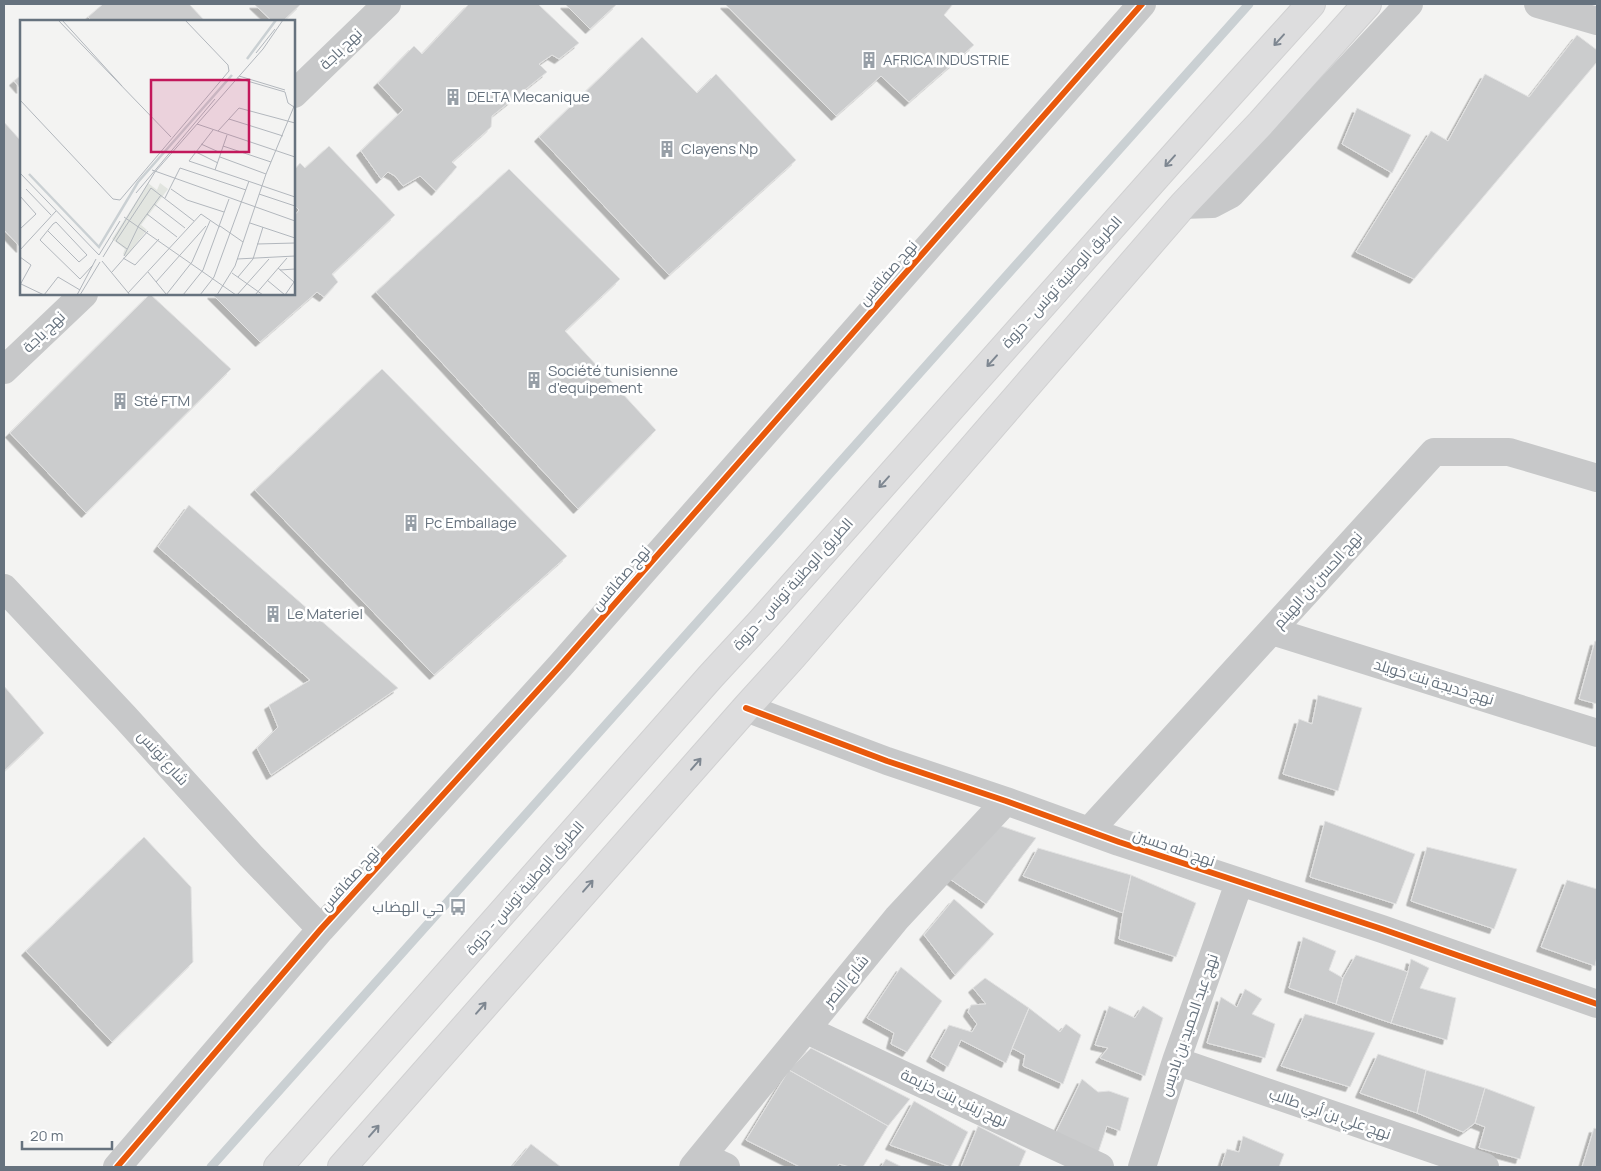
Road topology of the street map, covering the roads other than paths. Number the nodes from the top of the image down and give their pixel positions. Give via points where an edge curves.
1 (387, 4) edge
2 (1142, 4) edge
3 (1311, 4) edge
4 (1367, 4) edge
5 (1409, 4) edge
6 (1538, 4) edge
7 (1597, 21) edge
8 (295, 93) edge
9 (1183, 206) junction
10 (83, 295) edge
11 (4, 370) edge
12 (1597, 478) edge
13 (4, 588) edge
14 (1272, 631) junction
15 (746, 708) junction
16 (1597, 733) edge
17 (1006, 801) junction
18 (1089, 831) junction
19 (1238, 883) junction
20 (321, 929) junction
21 (1597, 1004) edge
22 (808, 1030) junction
23 (1176, 1061) junction
24 (707, 1164) edge
25 (117, 1167) edge
26 (278, 1167) edge
27 (342, 1167) edge
28 (1100, 1167) edge
29 (1142, 1167) edge
30 (1485, 1167) edge

1 - 8 street, نهج باجة
2 - 20 street, نهج صفاقس via 560,666
3 -> 26 main road, الطريق الوطنية تونس - حزوة
4 - 9 main road
5 - 9 street via 1230,194 1212,204
6 - 7 street
9 - 15 main road
10 - 11 street, نهج باجة
12 - 14 street, نهج الحسن بن الهيثم via 1509,452 1434,452
13 - 20 street, شارع تونس
14 - 16 street, نهج خديجة بنت خويلد
14 - 18 street, نهج الحسن بن الهيثم
15 - 17 street, نهج طه حسين via 886,761
27 -> 15 main road
17 - 18 street, نهج طه حسين
17 - 22 street, شارع النصر via 897,918
18 - 19 street, نهج طه حسين
19 - 21 street, نهج طه حسين
19 - 23 street, نهج عبد الحميد بن باديس
20 - 25 street, نهج صفاقس
22 - 24 street, شارع النصر
22 - 28 street, نهج زينب بنت خزيمة
23 - 29 street, نهج عبد الحميد بن باديس
23 - 30 street, نهج علي بن أبي طالب

